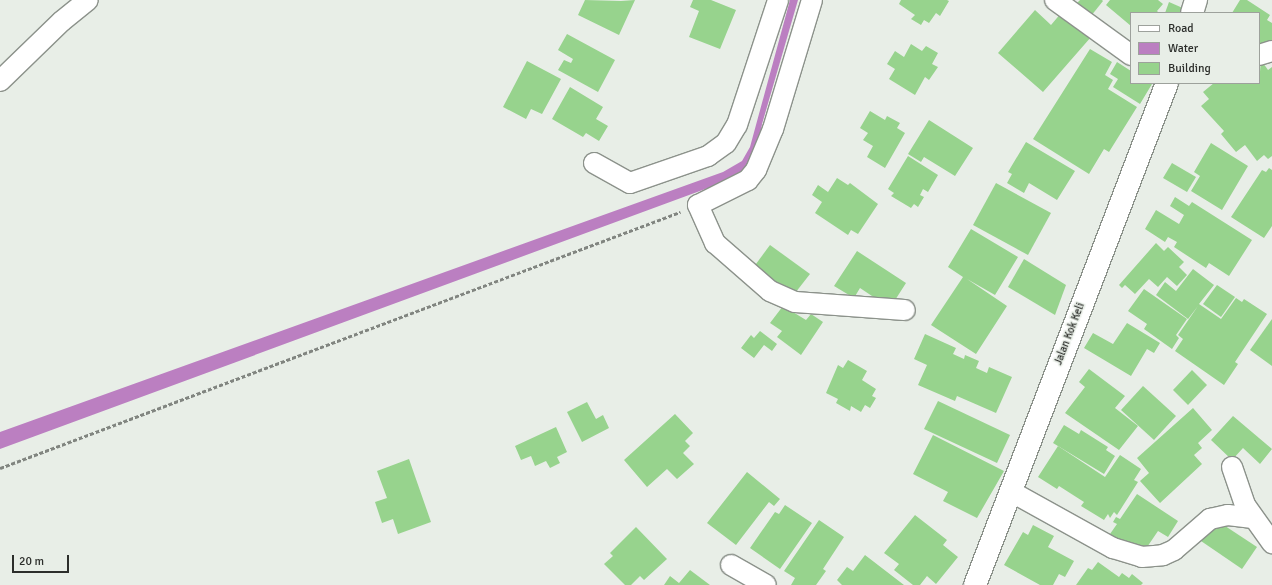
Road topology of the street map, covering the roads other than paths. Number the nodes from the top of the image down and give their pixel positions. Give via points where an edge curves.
1 (88, 0) edge
2 (778, 0) edge
3 (812, 0) edge
4 (1055, 0) edge
5 (1196, 0) edge
6 (1192, 12) edge
7 (1272, 52) edge
8 (1130, 54) edge
9 (1260, 55) edge
10 (0, 81) edge
11 (1167, 84) edge
12 (594, 163) dead end
13 (905, 310) dead end
14 (1232, 467) dead end
15 (1010, 491) junction
16 (1253, 518) junction
17 (1272, 543) edge
18 (731, 565) dead end
19 (766, 585) edge
20 (975, 585) edge

1 - 10 street via 62,21
2 - 12 street via 737,125 726,143 708,156 630,183
3 - 13 street via 771,136 756,170 748,180 698,205 715,243 770,291 795,302
4 - 8 street
5 - 6 street
7 - 9 street
11 - 15 street, Jalan Kok Keli
14 - 16 street via 1240,492
15 - 16 street via 1113,548 1142,557 1163,555 1174,550 1210,519 1228,515
15 - 20 street, Jalan Kok Keli
16 - 17 street
18 - 19 street

